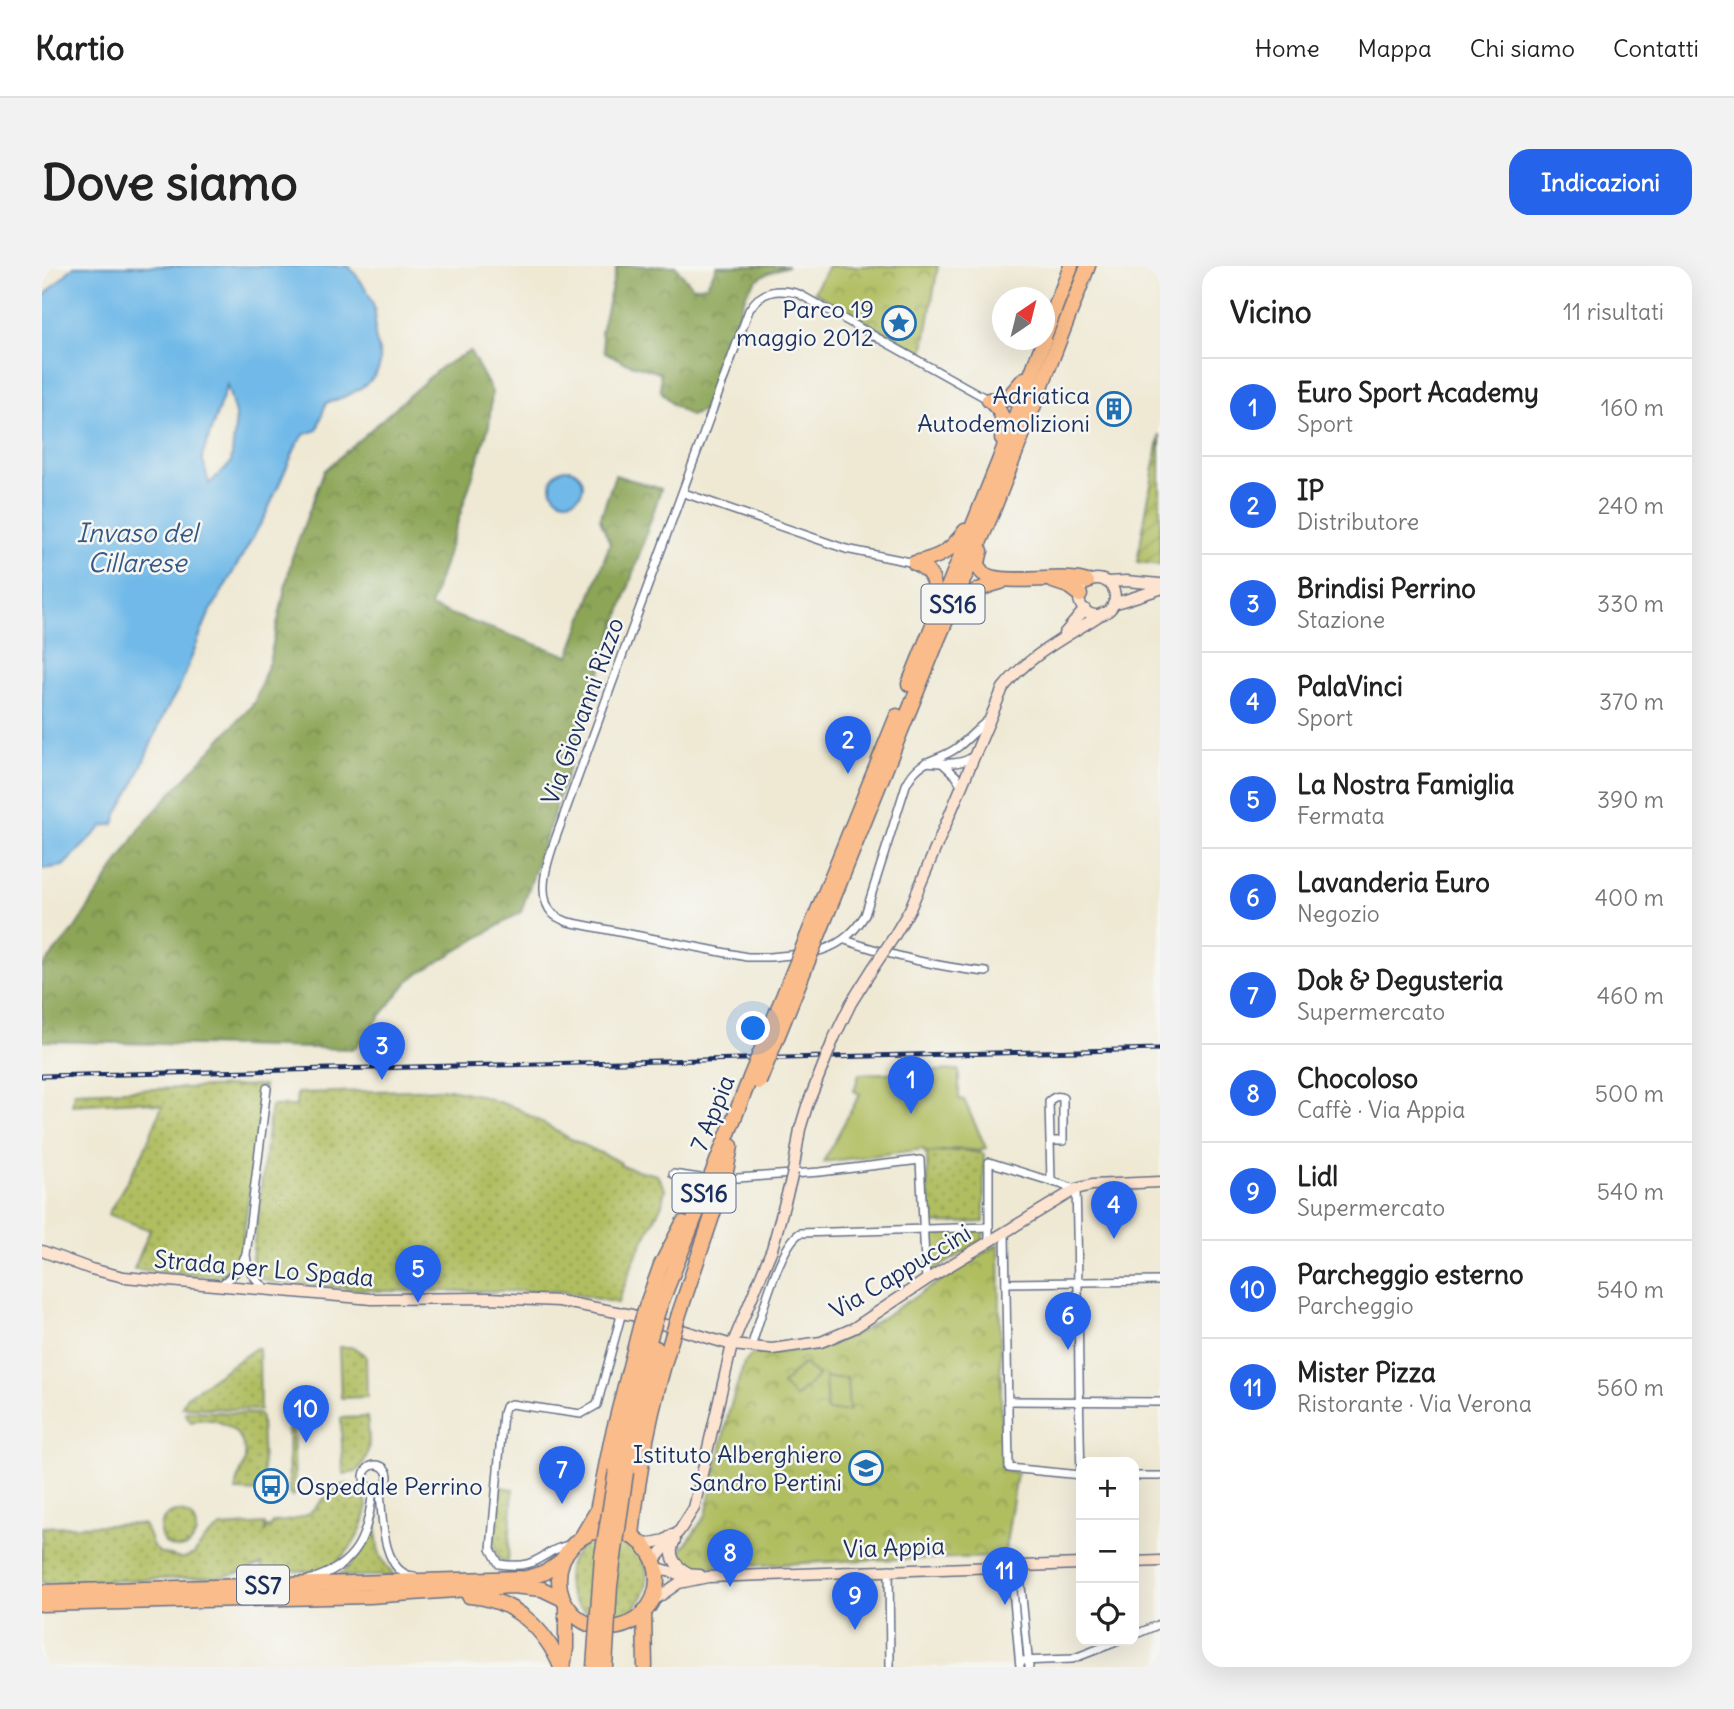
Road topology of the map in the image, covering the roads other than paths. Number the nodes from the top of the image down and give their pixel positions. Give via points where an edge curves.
1 (1071, 266) edge
2 (1087, 268) edge
3 (1055, 309) edge
4 (1038, 350) edge
5 (1040, 350) edge
6 (989, 400) junction
7 (999, 461) junction
8 (684, 493) junction
9 (986, 510) junction
10 (915, 563) junction
11 (1008, 580) junction
12 (1107, 582) junction
13 (1160, 586) edge
14 (1084, 595) junction
15 (1113, 604) junction
16 (1103, 613) junction
17 (1062, 637) junction
18 (933, 638) junction
19 (989, 719) junction
20 (949, 752) junction
21 (973, 756) junction
22 (925, 762) junction
23 (941, 763) junction
24 (961, 785) junction
25 (845, 940) junction
26 (986, 972) dead end
27 (267, 1088) dead end
28 (1051, 1141) junction
29 (727, 1145) junction
30 (673, 1174) dead end
31 (700, 1178) dead end
32 (738, 1178) dead end
33 (1051, 1181) junction
34 (1160, 1182) edge
35 (1076, 1189) junction
36 (989, 1227) junction
37 (925, 1229) junction
38 (1004, 1233) junction
39 (989, 1242) junction
40 (42, 1251) edge
41 (246, 1255) junction
42 (247, 1268) junction
43 (238, 1270) junction
44 (926, 1280) junction
45 (1160, 1281) edge
46 (1079, 1282) junction
47 (1006, 1283) junction
48 (220, 1285) junction
49 (240, 1287) junction
50 (269, 1290) junction
51 (663, 1309) junction
52 (622, 1312) junction
53 (656, 1332) junction
54 (732, 1345) junction
55 (751, 1347) junction
56 (1008, 1401) junction
57 (1079, 1402) junction
58 (1160, 1402) edge
59 (1081, 1457) edge
60 (621, 1472) junction
61 (1076, 1475) edge
62 (1139, 1476) edge
63 (1160, 1476) edge
64 (680, 1530) junction
65 (577, 1541) junction
66 (637, 1541) junction
67 (562, 1560) junction
68 (1160, 1561) edge
69 (1139, 1562) edge
70 (1076, 1564) edge
71 (654, 1565) junction
72 (1015, 1566) junction
73 (888, 1570) junction
74 (689, 1573) junction
75 (708, 1577) junction
76 (484, 1579) junction
77 (293, 1584) junction
78 (42, 1592) edge
79 (412, 1594) junction
80 (565, 1602) junction
81 (42, 1604) edge
82 (647, 1607) junction
83 (590, 1624) junction
84 (1160, 1624) edge
85 (1139, 1633) edge
86 (1108, 1646) edge
87 (561, 1650) junction
88 (1072, 1663) edge
89 (1024, 1664) edge
90 (562, 1667) edge
91 (594, 1667) edge
92 (605, 1667) edge
93 (645, 1667) edge
94 (890, 1667) edge

1 - 3 highway, SS16
2 - 9 highway, SS16
4 - 6 highway via 1014,393 1007,399
5 - 7 highway, SS16
6 - 7 highway via 1004,419
6 - 8 street, Via Giovanni Rizzo via 799,294 783,289 768,292 749,310
7 - 9 highway, SS16
8 - 10 street via 846,549
8 - 25 street, Via Giovanni Rizzo via 570,800 544,876 543,897 553,914 568,922 747,957 815,952
9 - 10 highway via 954,546
9 - 11 highway via 977,563 986,576
9 - 18 highway, SS16
10 - 18 highway via 931,573 935,583
11 - 14 highway via 1074,577
11 - 18 highway via 971,594
12 - 13 street
12 - 14 street via 1099,579
12 - 15 street via 1114,592
13 - 15 street
14 - 16 street via 1093,614
14 - 17 street
15 - 16 street
16 - 17 street
17 - 19 street via 1028,660 1003,688
18 - 29 highway, 7 Appia / SS16, bridge
19 - 20 street
19 - 21 street
20 - 21 street via 966,751
20 - 22 street
21 - 23 street via 967,761
21 - 24 street
22 - 23 street
22 - 25 street via 912,772 906,785 865,915
23 - 24 street
24 - 54 street, bridge via 909,909 850,1003 834,1038 800,1129 772,1250
25 - 26 street via 891,956
27 - 41 street
28 - 28 street via 1063,1141 1063,1098 1059,1096 1049,1101
28 - 33 street
29 - 51 highway, 7 Appia / SS16
29 - 51 highway via 724,1181
30 - 31 street
32 - 37 street via 920,1160
33 - 35 street, Via Cappuccini
33 - 36 street, Via Cappuccini via 989,1162
34 - 35 street, Via Cappuccini
35 - 38 street, Via Cappuccini
35 - 46 street
36 - 37 street
36 - 39 street
37 - 44 street
37 - 55 street via 794,1236 783,1252
38 - 39 street, Via Cappuccini
38 - 47 street
39 - 44 street, Via Cappuccini
40 - 48 street, Strada per Lo Spada via 107,1274
41 - 42 street
41 - 43 street
42 - 49 street
42 - 50 street
43 - 48 street
43 - 49 street
44 - 55 street, Via Cappuccini via 854,1328 821,1342
45 - 46 street
46 - 47 street
46 - 57 street
47 - 56 street
48 - 49 street, Strada per Lo Spada
49 - 50 street, Strada per Lo Spada
50 - 52 street, Strada per Lo Spada via 372,1298 524,1298
51 - 53 highway, SS16, bridge
51 - 53 highway, bridge
52 - 54 street, Strada per Lo Spada
52 - 65 street via 597,1405 581,1414 521,1404 505,1407 491,1549 499,1564 536,1562
53 - 60 highway, SS16 via 631,1402
53 - 65 highway via 612,1437 597,1511
53 - 66 highway via 658,1382 645,1438
54 - 55 street, Via Cappuccini
54 - 64 street via 694,1508
56 - 57 street
56 - 61 street via 1009,1468
57 - 58 street
57 - 59 street
60 - 91 highway, SS16, bridge via 600,1568
60 - 92 highway, SS16, bridge
62 - 63 street
64 - 66 street via 665,1540
64 - 71 street
64 - 74 street via 671,1551 676,1564
65 - 66 highway via 606,1530
65 - 67 highway
66 - 71 highway
67 - 76 highway via 537,1575
67 - 80 highway via 559,1587
68 - 69 street
70 - 72 street, Via Appia
71 - 74 street, Via Appia
71 - 82 highway via 655,1588
72 - 73 street, Via Appia
72 - 89 street
73 - 75 street, Via Appia
73 - 94 street
74 - 75 street, Via Appia
75 - 82 street, Via Appia via 679,1583
76 - 77 highway, SS7
76 - 77 street via 463,1574 408,1575 398,1569 385,1540 377,1489 370,1521 347,1560 329,1573
77 - 78 highway, SS7
79 - 80 highway, SS7 via 526,1586 548,1591
79 - 81 highway, SS7
79 - 87 highway via 475,1596 501,1604 532,1623
80 - 83 highway
80 - 87 highway
82 - 83 highway via 635,1619 614,1627
82 - 93 highway
83 - 87 highway
84 - 85 street
86 - 88 street
87 - 90 highway
88 - 89 street

